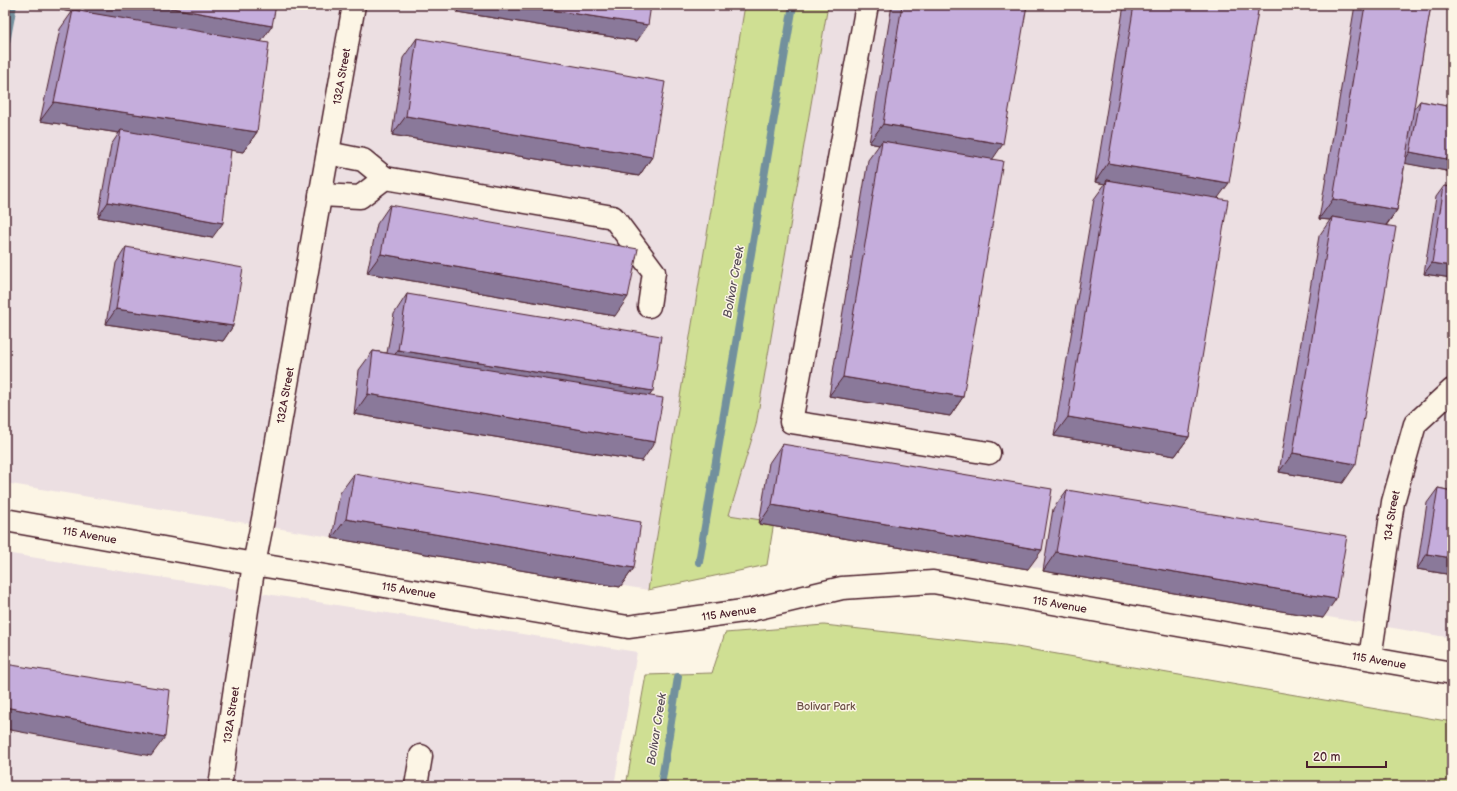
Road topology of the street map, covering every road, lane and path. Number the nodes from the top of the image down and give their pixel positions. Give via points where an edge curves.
1 (354, 5) edge
2 (867, 5) edge
3 (328, 153) junction
4 (385, 178) junction
5 (320, 195) junction
6 (649, 306) dead end
7 (1452, 390) edge
8 (989, 453) dead end
9 (5, 520) edge
10 (254, 564) junction
11 (1370, 658) junction
12 (1452, 673) edge
13 (421, 756) dead end
14 (220, 786) edge
15 (416, 786) edge

1 - 3 street, 132A Street
2 - 8 street via 791,422
3 - 4 street via 363,160
3 - 5 street, 132A Street
4 - 5 street via 360,197
4 - 6 street via 613,217 654,272
5 - 10 street, 132A Street
7 - 11 street, 134 Street via 1415,424 1393,502
9 - 10 street, 115 Avenue
10 - 11 street, 115 Avenue via 628,627 750,610 842,588 933,582
10 - 14 street, 132A Street
11 - 12 street, 115 Avenue
13 - 15 street

